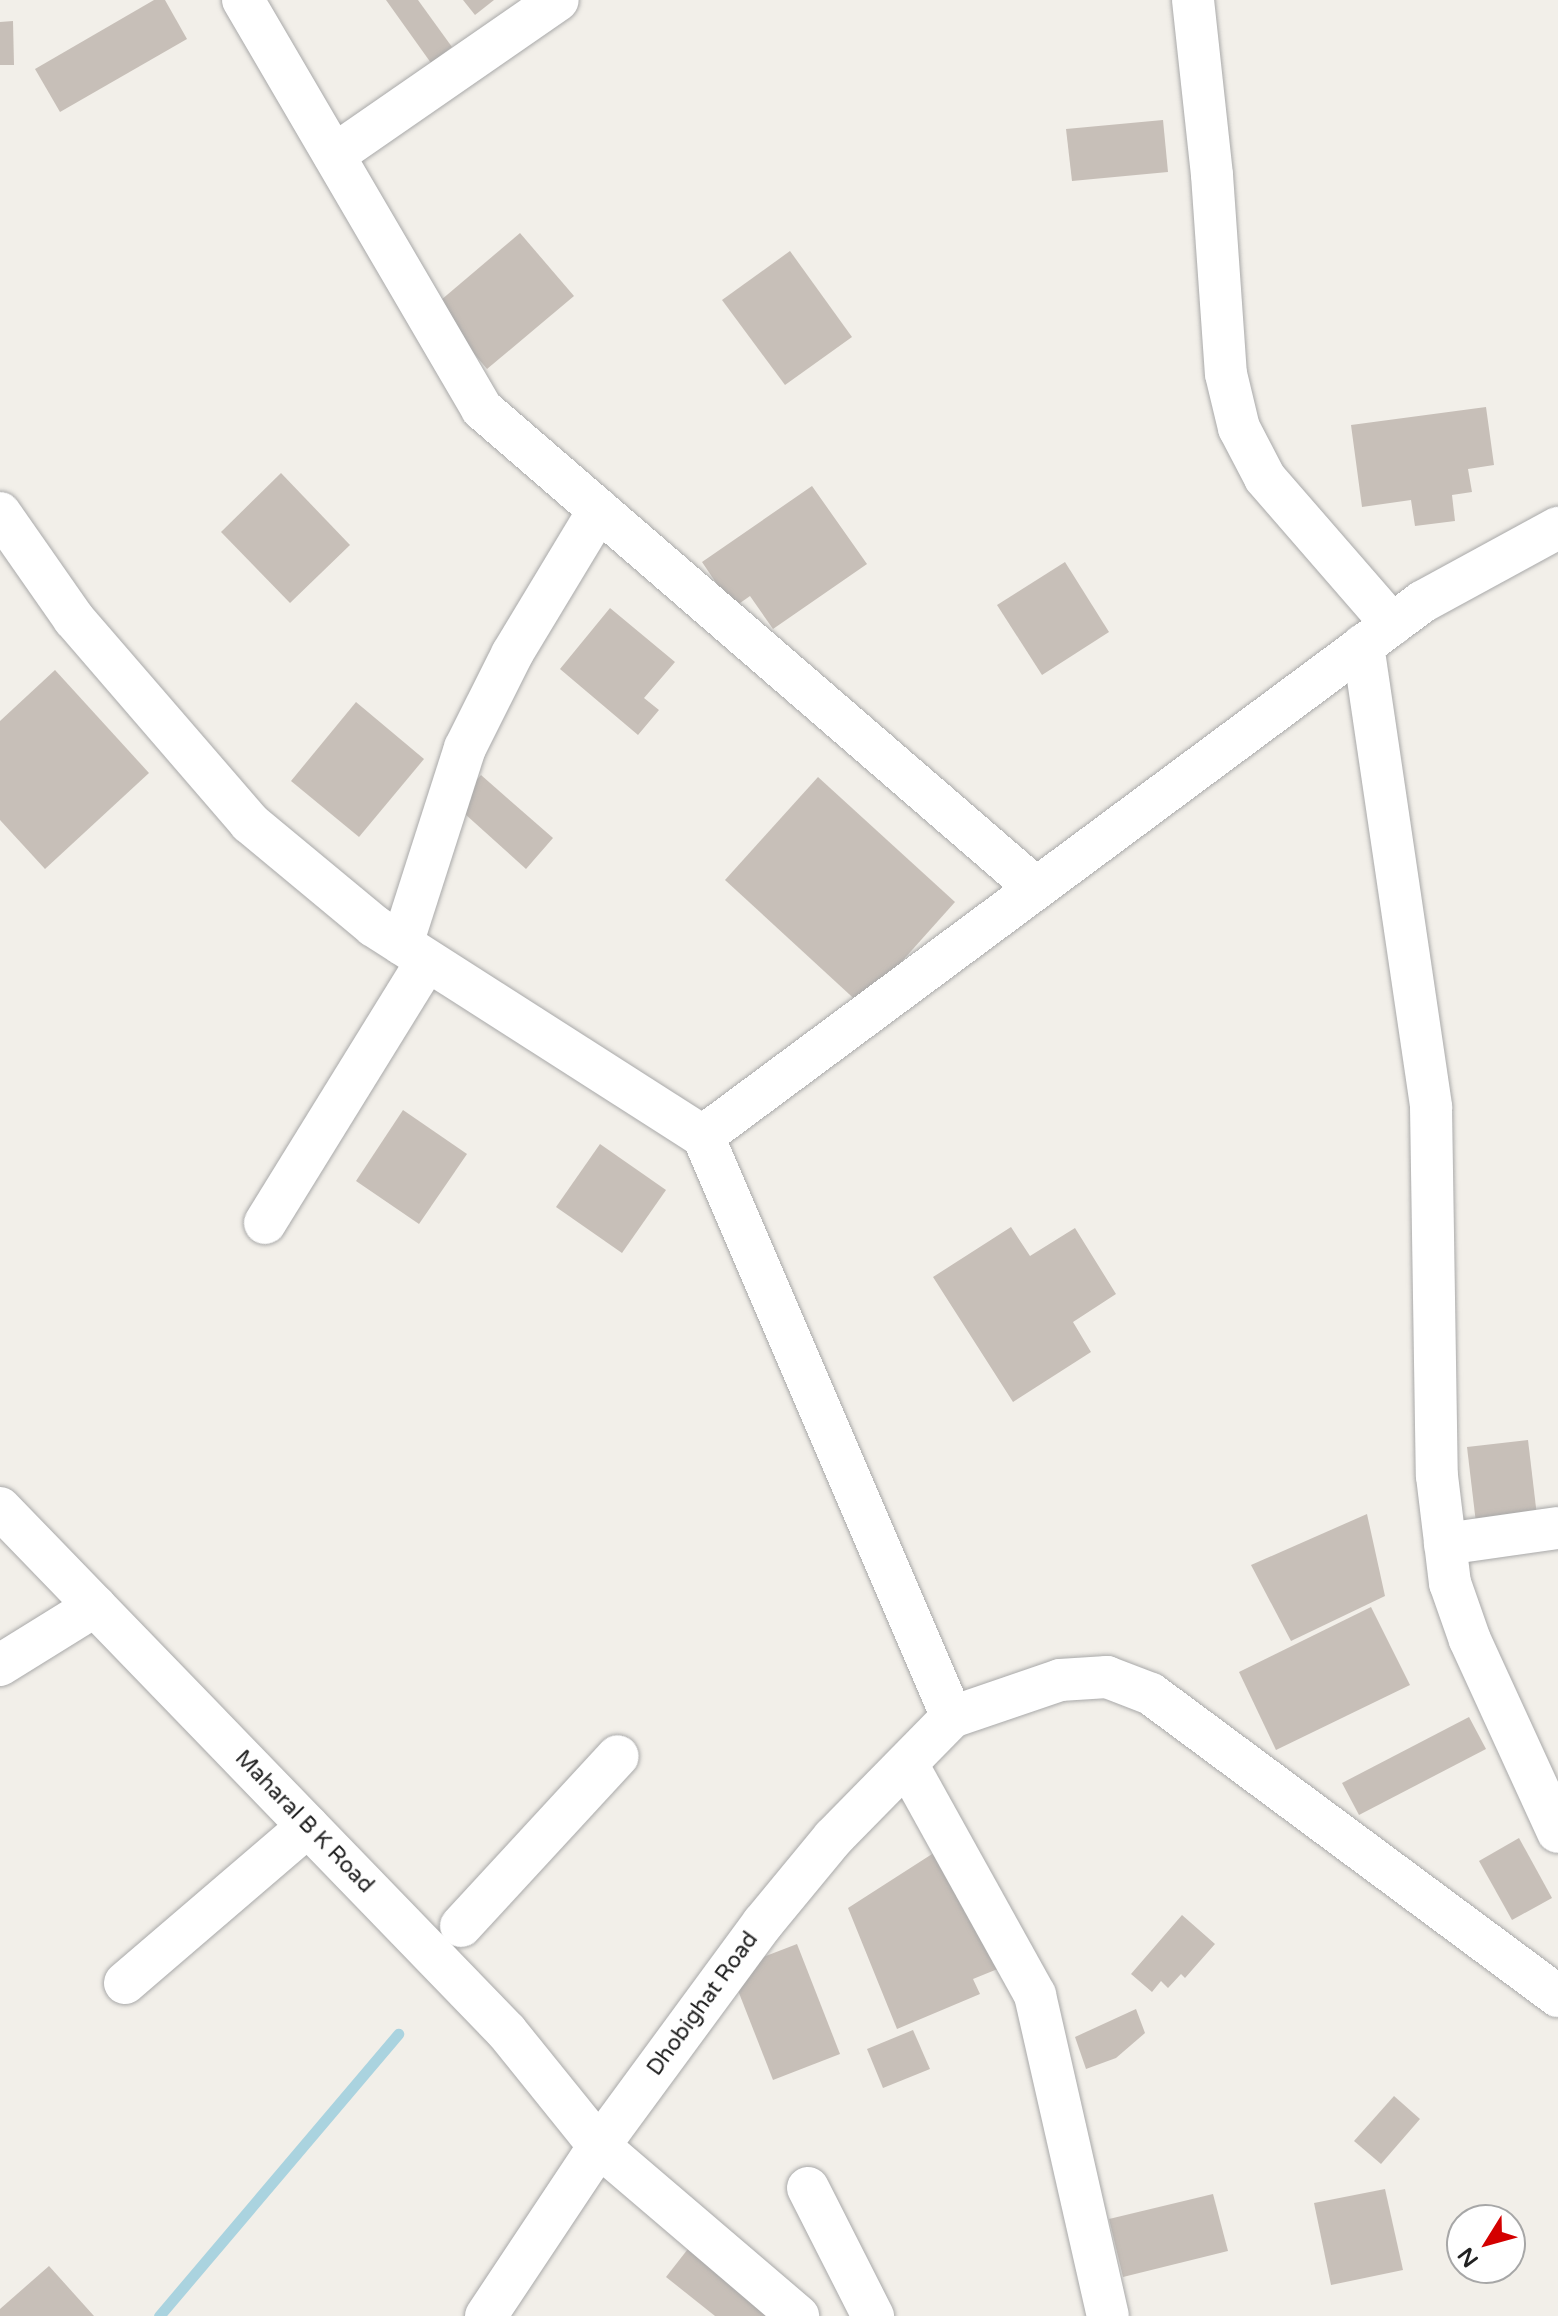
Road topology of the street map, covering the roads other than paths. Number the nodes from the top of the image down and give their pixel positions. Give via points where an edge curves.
1 (243, 0) edge
2 (558, 0) edge
3 (1193, 0) edge
4 (334, 155) junction
5 (599, 510) junction
6 (0, 513) edge
7 (1558, 528) edge
8 (1378, 634) junction
9 (1036, 888) junction
10 (415, 953) junction
11 (703, 1136) junction
12 (265, 1223) dead end
13 (0, 1508) edge
14 (1558, 1528) edge
15 (1445, 1544) junction
16 (95, 1606) junction
17 (0, 1665) edge
18 (952, 1717) junction
19 (618, 1756) dead end
20 (907, 1764) junction
21 (308, 1826) junction
22 (1558, 1832) edge
23 (461, 1926) dead end
24 (125, 1983) dead end
25 (1558, 1996) edge
26 (599, 2146) junction
27 (808, 2188) dead end
28 (1095, 2312) edge
29 (486, 2316) edge
30 (798, 2316) edge
31 (873, 2316) edge

1 - 4 street
2 - 4 street
3 - 8 street via 1226,374 1239,428 1265,478
4 - 5 street via 482,409
5 - 9 street
5 - 10 street via 512,654 465,748
6 - 10 street via 74,619 250,823
7 - 8 street
8 - 9 street
8 - 15 street via 1431,1107 1437,1476
9 - 11 street
10 - 11 street
10 - 12 street
11 - 18 street
13 - 16 street, Maharal B K Road
14 - 15 street
15 - 22 street via 1450,1583 1470,1640
16 - 17 street
16 - 21 street, Maharal B K Road
18 - 20 street, Dhobighat Road
18 - 25 street via 1060,1680 1107,1677 1131,1682
19 - 23 street
20 - 26 street, Dhobighat Road via 833,1838 763,1923
20 - 28 street via 1035,1995
21 - 24 street
21 - 26 street, Maharal B K Road via 507,2032
26 - 29 street, Dhobighat Road
26 - 30 street, Maharal B K Road
27 - 31 street

